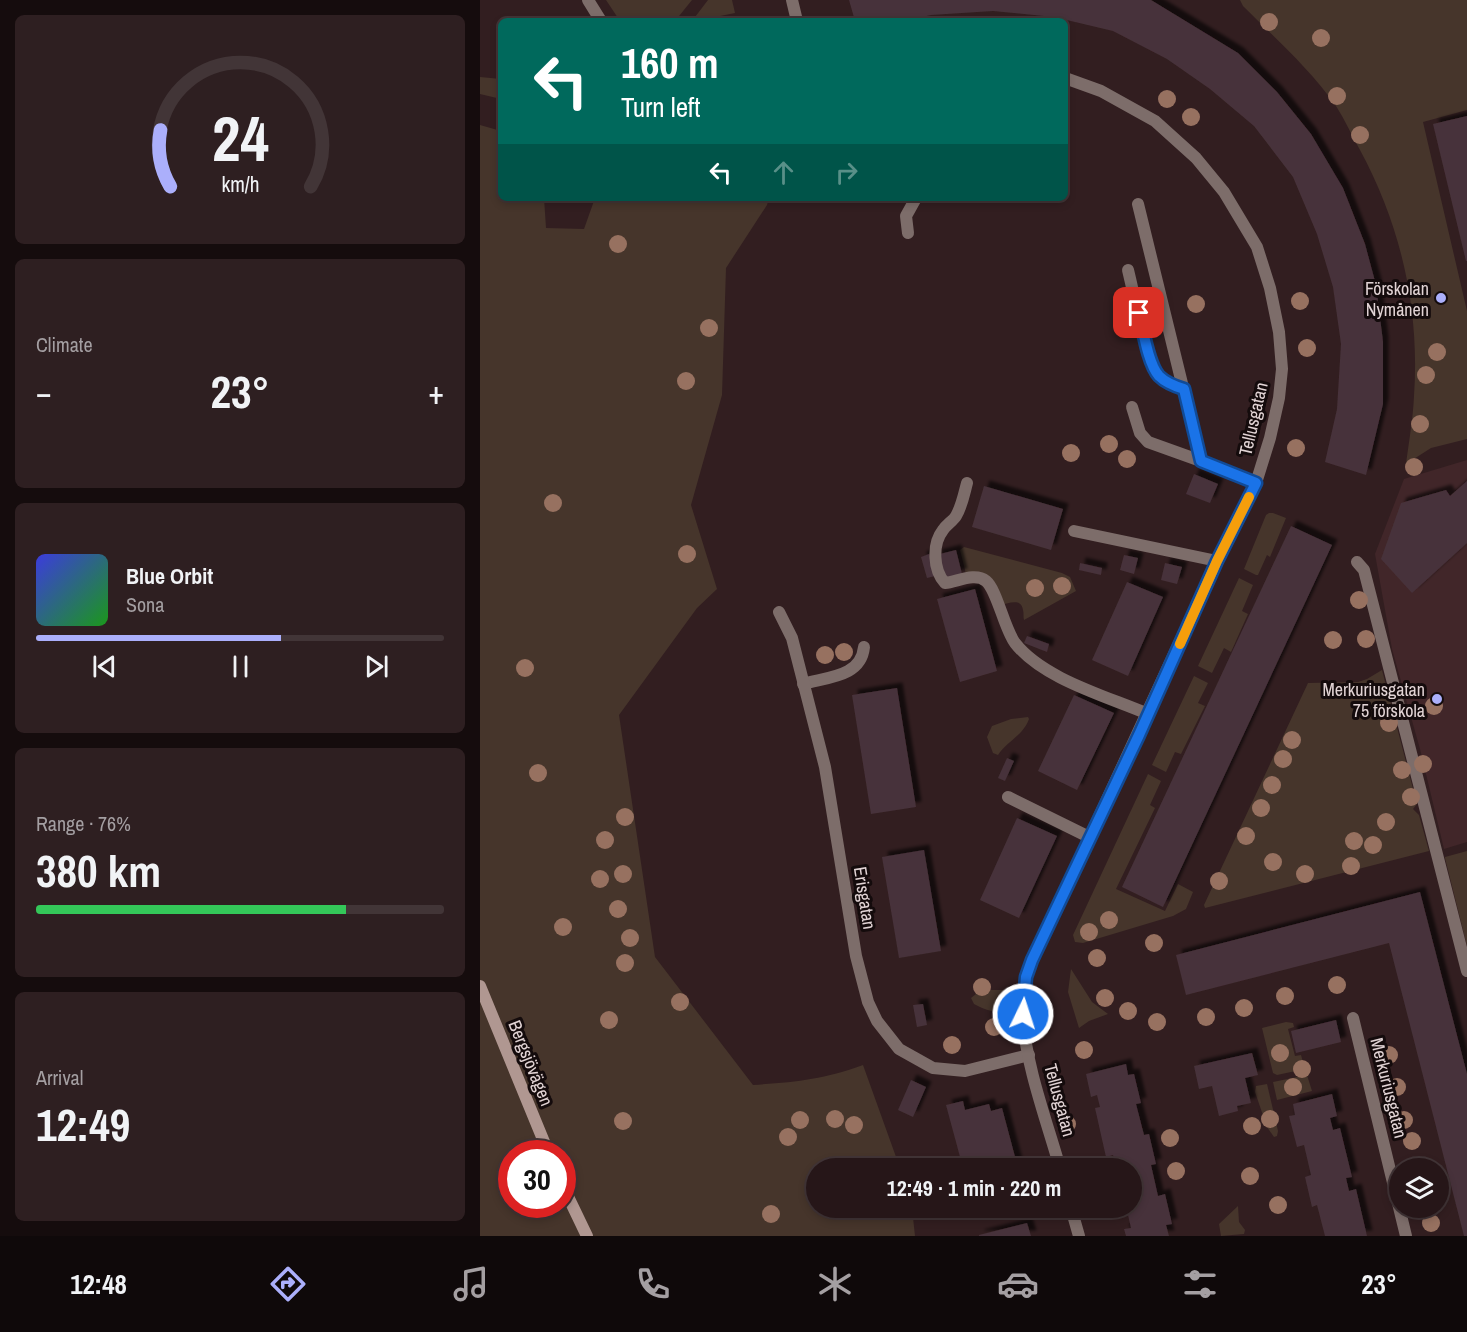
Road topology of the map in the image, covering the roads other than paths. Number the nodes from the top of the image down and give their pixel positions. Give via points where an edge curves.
1 (588, 0) edge
2 (792, 0) edge
3 (599, 18) edge
4 (796, 18) edge
5 (1068, 79) edge
6 (914, 201) edge
7 (1138, 204) dead end
8 (908, 233) dead end
9 (1128, 270) dead end
10 (1184, 389) junction
11 (1132, 407) dead end
12 (1201, 461) junction
13 (967, 483) dead end
14 (1256, 483) junction
15 (1074, 531) dead end
16 (1217, 561) junction
17 (1357, 562) dead end
18 (779, 612) dead end
19 (864, 647) dead end
20 (803, 684) junction
21 (1148, 714) junction
22 (1008, 797) dead end
23 (1089, 837) junction
24 (1467, 971) edge
25 (480, 986) edge
26 (1353, 1018) dead end
27 (1029, 1055) junction
28 (543, 1140) edge
29 (1057, 1158) edge
30 (576, 1213) edge
31 (1074, 1218) edge
32 (587, 1236) edge
33 (1079, 1236) edge
34 (1406, 1236) edge

1 - 3 street
2 - 4 street
5 - 14 street, Tellusgatan via 1101,91 1155,120 1196,158 1224,192 1257,248 1279,332 1282,369 1270,438
6 - 8 street via 906,216
7 - 10 street
9 - 10 street via 1157,374 1168,384
10 - 12 street
11 - 12 street via 1140,433 1148,442
12 - 14 street
13 - 21 street via 960,508 941,531 934,553 941,579 945,583 985,579 1015,642 1035,661 1049,672
14 - 16 street, Tellusgatan
15 - 16 street
16 - 21 street, Tellusgatan
17 - 24 street via 1364,570
18 - 20 street, Erisgatan via 792,638
19 - 20 street via 857,666
20 - 27 street, Erisgatan via 825,767 856,956 877,1021 899,1049 933,1068 965,1071
21 - 23 street, Tellusgatan
22 - 23 street
23 - 27 street, Tellusgatan via 1026,977 1022,1005
25 - 28 main road, Bergsjövägen
26 - 34 street, Merkuriusgatan
27 - 29 street, Tellusgatan
30 - 32 main road
31 - 33 street

